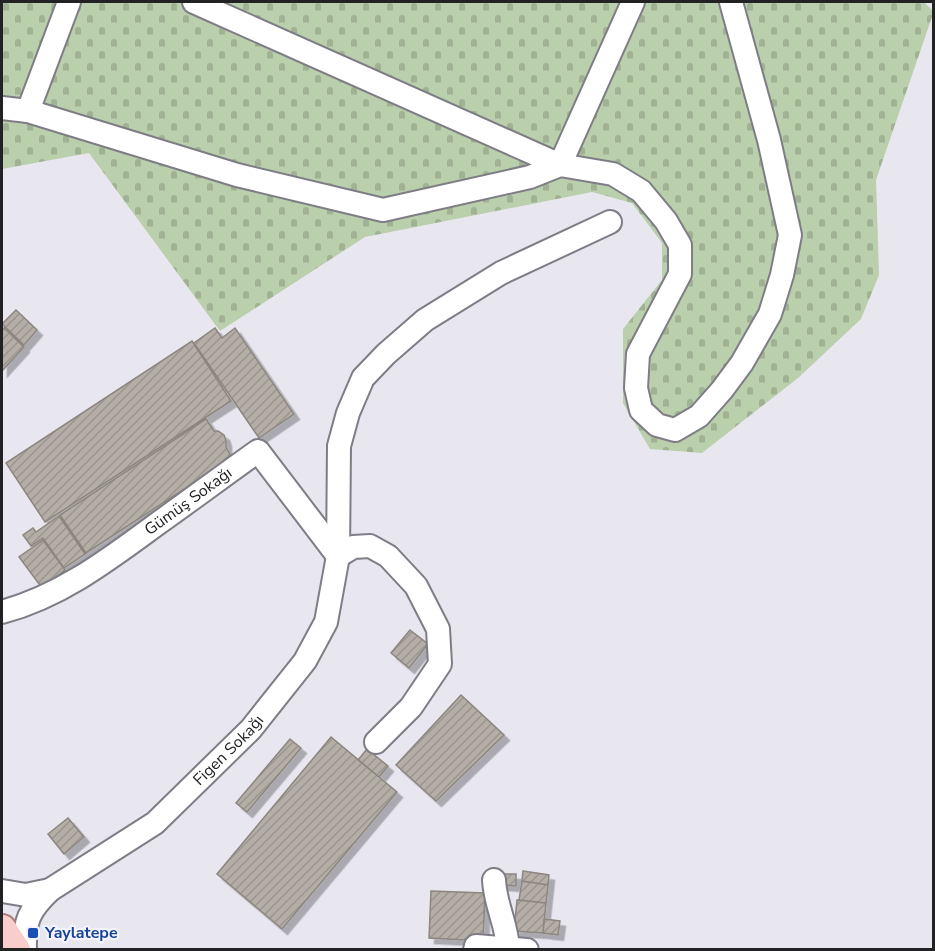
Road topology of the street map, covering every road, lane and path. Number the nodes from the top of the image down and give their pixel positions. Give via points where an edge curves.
1 (69, 2) edge
2 (194, 2) edge
3 (633, 2) edge
4 (731, 2) edge
5 (2, 108) edge
6 (28, 111) junction
7 (560, 165) junction
8 (610, 222) dead end
9 (338, 556) junction
10 (2, 612) edge
11 (376, 742) dead end
12 (494, 880) dead end
13 (50, 890) junction
14 (2, 891) edge
15 (2, 929) edge
16 (475, 948) edge
17 (517, 948) edge
18 (16, 950) edge
19 (25, 950) edge

1 - 6 street
2 - 7 street
3 - 7 street
4 - 7 street via 790,235 770,314 742,363 699,416 675,430 657,425 642,410 636,388 638,354 680,274 680,245 641,191 614,174
5 - 6 street
6 - 7 street via 237,175 384,210 530,177
8 - 9 street, Figen Sokağı via 501,273 425,320 363,378 339,446
9 - 10 street, Gümüş Sokağı via 258,451 65,588
9 - 11 street via 353,547 370,546 388,556 416,586 438,629 440,664 411,707
9 - 13 street, Figen Sokağı via 326,622 305,661 251,729 155,823
12 - 17 street via 496,899
13 - 14 street via 26,895
13 - 19 street via 34,905 27,920
15 - 18 main road
16 - 17 street

